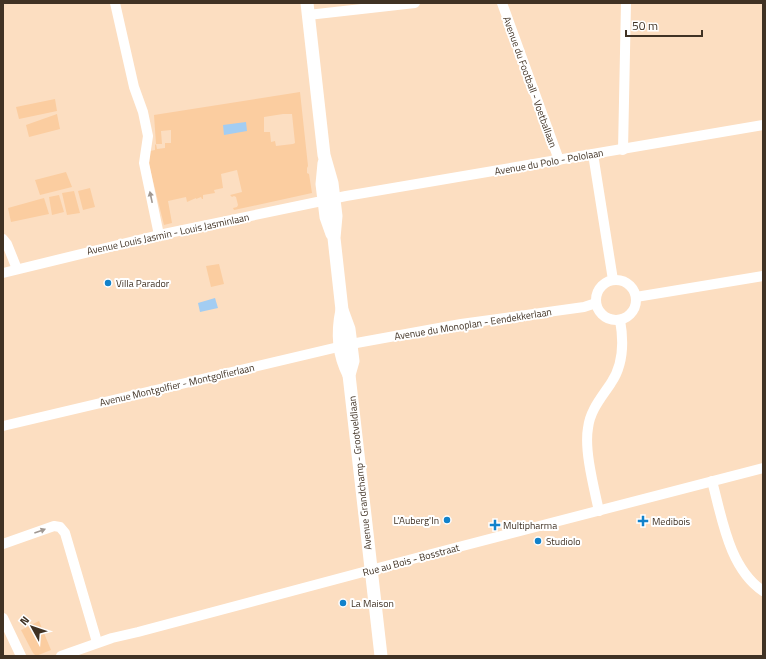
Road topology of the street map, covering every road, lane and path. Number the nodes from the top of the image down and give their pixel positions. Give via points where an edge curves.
1 (115, 3) edge
2 (415, 3) edge
3 (502, 3) edge
4 (626, 3) edge
5 (308, 9) edge
6 (763, 125) edge
7 (623, 150) junction
8 (593, 154) junction
9 (559, 160) junction
10 (329, 200) junction
11 (159, 235) junction
12 (3, 239) edge
13 (17, 268) junction
14 (4, 269) edge
15 (763, 276) edge
16 (613, 280) junction
17 (636, 297) junction
18 (596, 303) junction
19 (620, 320) junction
20 (346, 345) junction
21 (3, 426) edge
22 (763, 468) edge
23 (712, 481) junction
24 (599, 510) junction
25 (3, 544) edge
26 (372, 571) junction
27 (763, 591) edge
28 (3, 618) edge
29 (97, 642) junction
30 (21, 656) edge
31 (61, 656) edge
32 (381, 656) edge

11 -> 1 street via 144,163 148,136
2 - 5 street
3 - 9 street, Avenue du Football - Voetballaan
4 - 7 street
5 - 10 street, Avenue Grandchamp - Grootveldlaan via 324,155 322,184
6 - 7 street, Avenue du Polo - Pololaan
7 - 8 street, Avenue du Polo - Pololaan
8 - 9 street, Avenue du Polo - Pololaan
8 - 16 street
9 - 10 street, Avenue du Polo - Pololaan
10 - 11 street, Avenue Louis Jasmin - Louis Jasminlaan
10 - 20 street, Avenue Grandchamp - Grootveldlaan via 326,217 334,238 342,310 349,326
11 - 13 street, Avenue Louis Jasmin - Louis Jasminlaan
12 - 13 street
13 - 14 street, Avenue Louis Jasmin - Louis Jasminlaan
15 - 17 street
16 - 17 street via 625,282
16 - 18 street via 599,289
17 - 19 street via 634,310
18 - 19 street via 602,315 611,320
18 - 20 street, Avenue du Monoplan - Eendekkerlaan
19 - 24 street via 623,347 620,364 592,411 588,428 587,445
20 - 21 street, Avenue Montgolfier - Montgolfierlaan
20 - 26 street, Avenue Grandchamp - Grootveldlaan via 353,361 349,376
22 - 23 street, Rue au Bois - Bosstraat
23 - 24 street, Rue au Bois - Bosstraat
23 - 27 street via 728,539 741,568 754,585
24 - 26 street, Rue au Bois - Bosstraat
25 -> 29 street via 54,526 65,532
26 - 29 street, Rue au Bois - Bosstraat
26 - 32 street, Avenue Grandchamp - Grootveldlaan
28 - 30 street
29 - 31 street, Rue au Bois - Bosstraat

